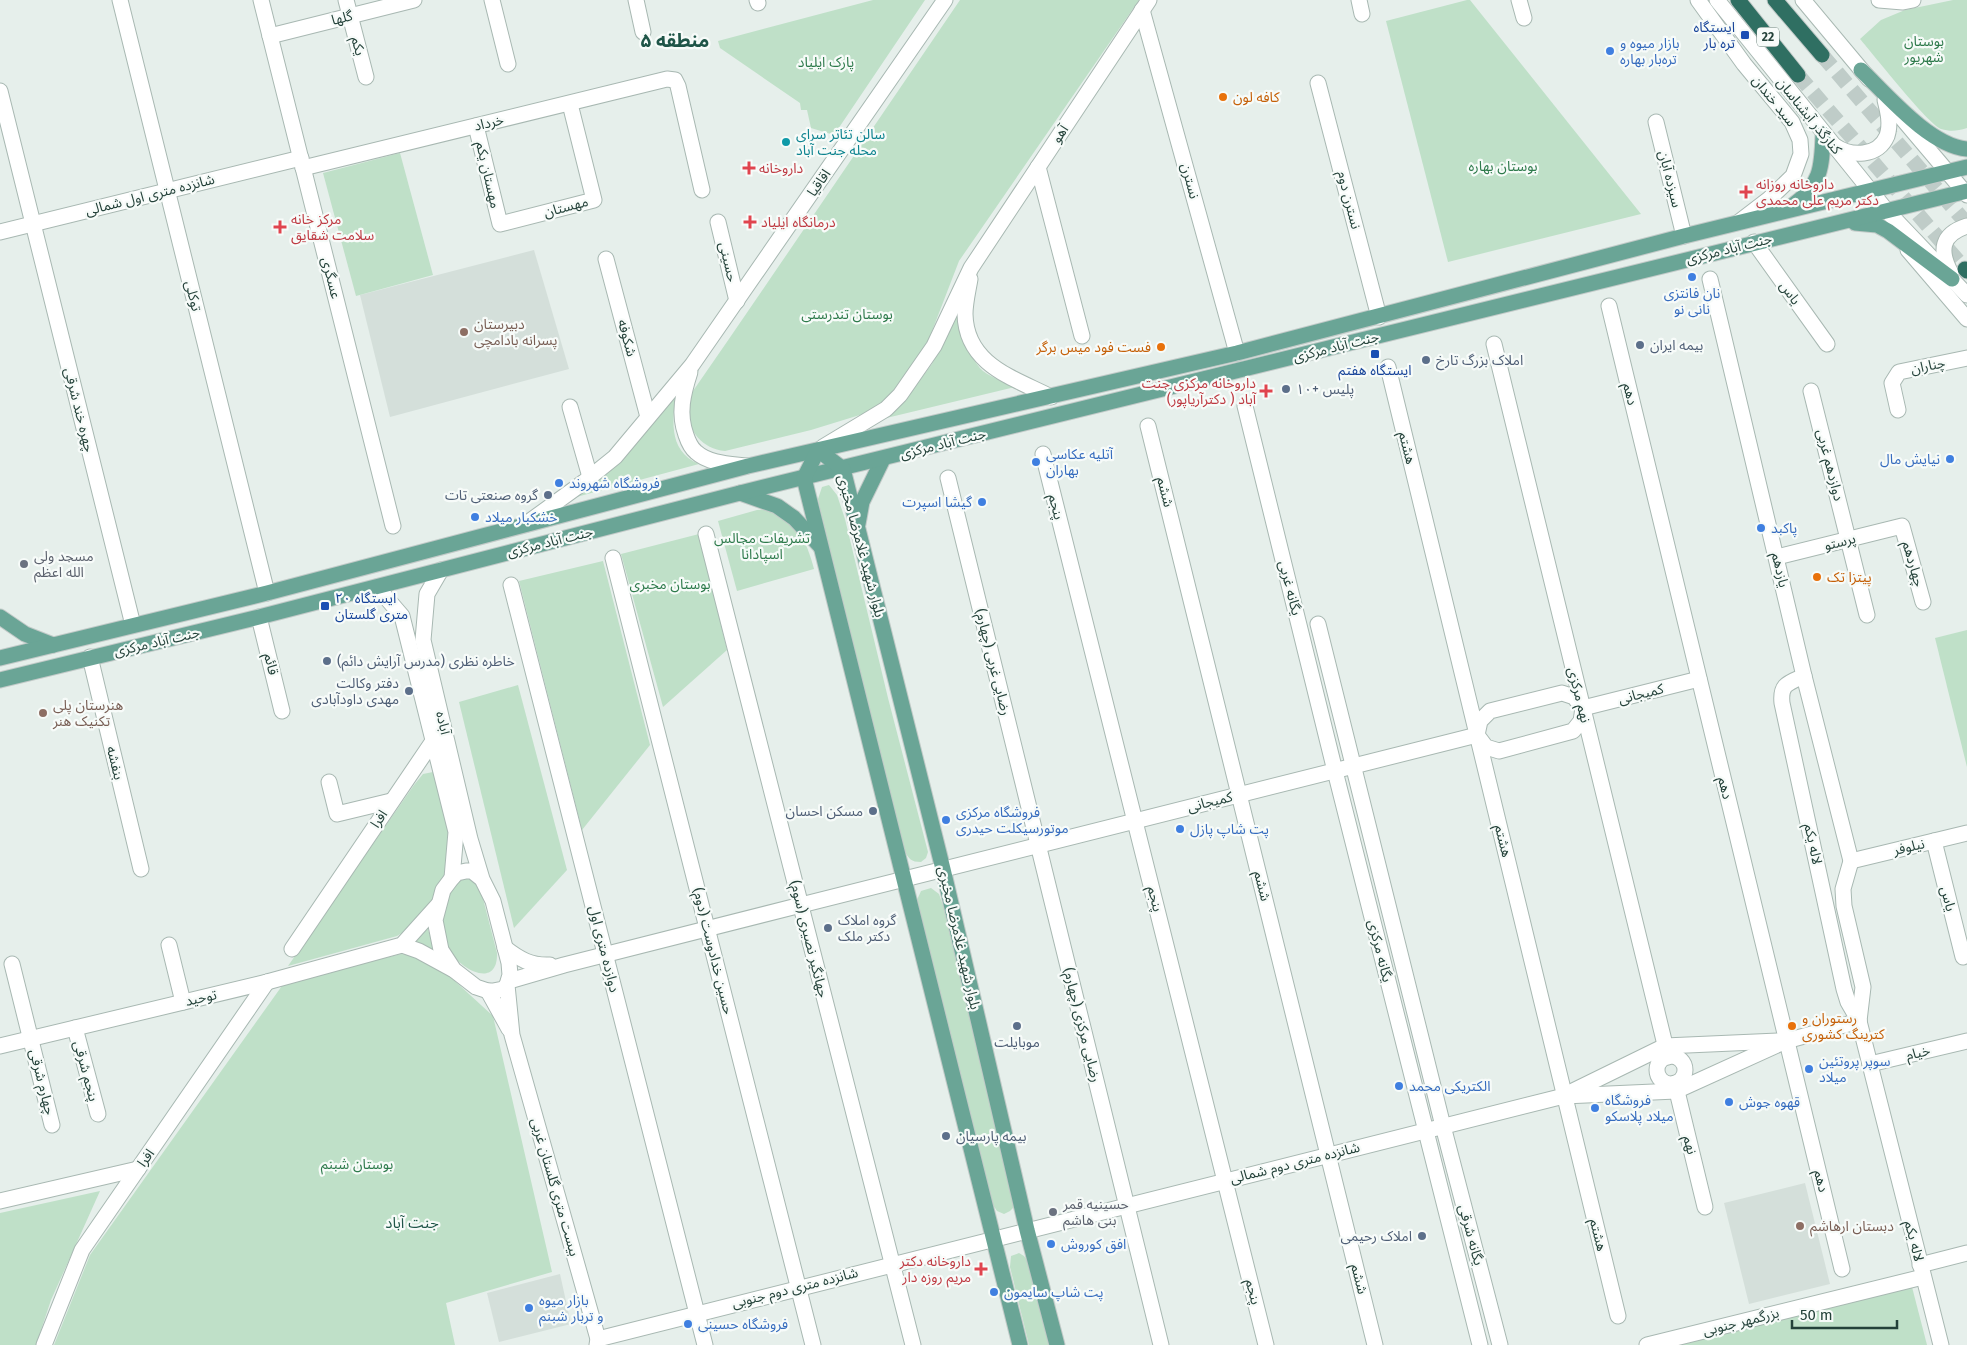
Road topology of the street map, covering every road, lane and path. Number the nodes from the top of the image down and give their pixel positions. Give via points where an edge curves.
1 (120, 0) edge
2 (261, 0) edge
3 (346, 0) edge
4 (414, 0) edge
5 (492, 0) edge
6 (636, 0) edge
7 (945, 0) edge
8 (1519, 0) edge
9 (1698, 0) edge
10 (1717, 0) edge
11 (1738, 0) edge
12 (1775, 0) edge
13 (1803, 0) edge
14 (1879, 0) edge
15 (1906, 1) edge
16 (1145, 5) edge
17 (350, 16) junction
18 (1524, 18) dead end
19 (644, 32) dead end
20 (270, 36) junction
21 (1822, 54) tunnel mouth
22 (508, 64) dead end
23 (1861, 70) junction
24 (1798, 75) tunnel mouth
25 (366, 77) dead end
26 (1318, 83) dead end
27 (0, 91) edge
28 (1885, 99) junction
29 (570, 104) junction
30 (1656, 122) dead end
31 (476, 126) junction
32 (1828, 139) junction
33 (1967, 150) edge
34 (302, 163) junction
35 (1967, 167) edge
36 (1038, 168) junction
37 (1947, 171) junction
38 (702, 190) dead end
39 (1869, 190) junction
40 (167, 191) junction
41 (1966, 193) edge
42 (1886, 210) junction
43 (1786, 211) junction
44 (718, 222) dead end
45 (1739, 222) junction
46 (33, 224) junction
47 (500, 224) joint
48 (1967, 226) edge
49 (0, 232) edge
50 (1794, 232) junction
51 (1684, 236) junction
52 (1899, 239) junction
53 (1754, 242) junction
54 (606, 259) dead end
55 (971, 268) junction
56 (1551, 271) junction
57 (1710, 280) dead end
58 (1960, 287) edge
59 (1558, 292) junction
60 (737, 301) junction
61 (1609, 306) dead end
62 (1379, 317) junction
63 (1967, 319) edge
64 (1082, 336) dead end
65 (1494, 344) dead end
66 (1827, 344) dead end
67 (1237, 353) junction
68 (1967, 358) edge
69 (692, 366) junction
70 (1388, 367) dead end
71 (1811, 391) dead end
72 (1051, 397) junction
73 (1245, 406) dead end
74 (570, 407) dead end
75 (1898, 410) dead end
76 (648, 417) junction
77 (1148, 426) dead end
78 (818, 450) junction
79 (1043, 454) dead end
80 (882, 459) junction
81 (748, 466) junction
82 (843, 470) junction
83 (590, 477) junction
84 (804, 478) junction
85 (948, 478) dead end
86 (740, 494) junction
87 (393, 526) dead end
88 (1902, 526) joint
89 (523, 527) junction
90 (857, 528) junction
91 (706, 534) dead end
92 (1848, 540) junction
93 (822, 549) junction
94 (1777, 557) junction
95 (613, 558) dead end
96 (441, 570) junction
97 (511, 585) dead end
98 (378, 587) junction
99 (267, 593) junction
100 (1923, 602) dead end
101 (1867, 615) dead end
102 (0, 617) edge
103 (259, 617) junction
104 (424, 621) junction
105 (133, 624) junction
106 (1318, 624) dead end
107 (405, 626) junction
108 (52, 644) junction
109 (90, 657) junction
110 (0, 658) edge
111 (1804, 676) junction
112 (1699, 679) junction
113 (0, 680) edge
114 (1583, 708) junction
115 (282, 711) dead end
116 (1477, 735) junction
117 (433, 741) junction
118 (1354, 766) junction
119 (1335, 771) junction
120 (329, 782) dead end
121 (1239, 795) junction
122 (391, 801) junction
123 (1135, 821) junction
124 (1967, 833) edge
125 (1934, 841) junction
126 (1038, 845) junction
127 (1851, 861) junction
128 (141, 869) dead end
129 (943, 869) junction
130 (452, 878) junction
131 (482, 879) junction
132 (904, 879) junction
133 (800, 905) junction
134 (438, 906) junction
135 (707, 928) junction
136 (169, 945) dead end
137 (402, 945) junction
138 (505, 948) junction
139 (292, 949) dead end
140 (605, 954) junction
141 (1963, 957) dead end
142 (12, 964) dead end
143 (564, 965) junction
144 (454, 970) junction
145 (267, 982) junction
146 (508, 983) junction
147 (488, 992) junction
148 (183, 1002) junction
149 (1859, 1021) junction
150 (75, 1028) junction
151 (512, 1036) junction
152 (32, 1038) junction
153 (1786, 1040) junction
154 (1967, 1041) edge
155 (0, 1046) edge
156 (1667, 1051) junction
157 (1870, 1064) junction
158 (1676, 1087) junction
159 (1564, 1096) junction
160 (98, 1114) dead end
161 (52, 1125) dead end
162 (1443, 1126) junction
163 (1426, 1130) junction
164 (1328, 1154) junction
165 (138, 1170) junction
166 (1225, 1180) junction
167 (0, 1201) edge
168 (1126, 1205) junction
169 (1705, 1207) dead end
170 (1027, 1230) junction
171 (993, 1238) junction
172 (1967, 1253) edge
173 (892, 1264) junction
174 (1842, 1269) dead end
175 (1922, 1271) junction
176 (798, 1288) junction
177 (697, 1314) junction
178 (1618, 1316) dead end
179 (599, 1343) edge
180 (44, 1345) edge
181 (705, 1345) edge
182 (813, 1345) edge
183 (913, 1345) edge
184 (1020, 1345) edge
185 (1057, 1345) edge
186 (1161, 1345) edge
187 (1266, 1345) edge
188 (1375, 1345) edge
189 (1480, 1345) edge
190 (1500, 1345) edge
191 (1647, 1345) edge
192 (1941, 1345) edge

1 - 40 street, توکلی
2 - 20 street, عسگری
3 - 17 street, یکم
4 - 17 street, گلها
5 - 22 street
6 - 19 street
7 - 60 street, اقاقیا
8 - 18 street
9 - 45 street, سید خندان via 1744,64 1792,122 1800,140 1802,154 1793,176 1769,200
10 - 32 street, کنارگذر آبشناسان
11 - 24 highway, 22
12 - 21 highway, 22
13 - 23 street
14 - 15 street
16 - 36 street, آهو
16 - 67 street, نسترن
17 - 20 street, گلها
17 - 25 street, یکم
20 - 34 street, عسگری
23 - 28 street
23 - 33 main road via 1929,134 1944,144
26 - 62 street, نسترن دوم
27 - 46 street, چهره خند شرقی
28 - 32 street via 1889,124 1886,137 1879,146 1870,152 1853,154 1843,152
28 - 37 street
29 - 31 street, خرداد
29 - 38 street, خرداد via 667,79 675,80
29 - 47 street, مهستان via 594,200
30 - 51 street, سیزده آبان
31 - 34 street, خرداد
31 - 47 street, مهستان یکم
32 - 39 street, کنارگذر آبشناسان
32 - 43 main road via 1814,187
34 - 40 street, شانزده متری اول شمالی
34 - 87 street, عسگری
35 - 37 main road, جنت آباد مرکزی
36 - 55 street, آهو
36 - 64 street
37 - 39 main road, جنت آباد مرکزی
37 - 41 street
39 - 42 street, کنارگذر آبشناسان
39 - 43 main road, جنت آباد مرکزی
40 - 46 street, شانزده متری اول شمالی
40 - 99 street, توکلی
41 - 42 main road, جنت آباد مرکزی
42 - 50 main road, جنت آباد مرکزی
42 - 58 street, کنارگذر آبشناسان
43 - 45 main road, جنت آباد مرکزی
44 - 60 street, حسینی
45 - 51 main road, جنت آباد مرکزی
46 - 49 street, شانزده متری اول شمالی
46 - 105 street, چهره خند شرقی
48 - 58 street via 1948,236 1944,247 1944,259
50 - 52 main road via 1865,222 1877,225
50 - 53 main road, جنت آباد مرکزی
51 - 56 main road, جنت آباد مرکزی
52 - 58 main road
52 - 63 street
53 - 59 main road, جنت آباد مرکزی
53 - 66 street, یاس
54 - 76 street, شکوفه
55 - 72 street via 965,314 977,352 992,368
55 - 78 street, آهو via 934,346 900,395 886,409
56 - 59 main road
56 - 62 main road, جنت آباد مرکزی
57 - 94 street, یازدهم
59 - 80 main road, جنت آباد مرکزی
60 - 69 street, اقاقیا
61 - 112 street, دهم
62 - 67 main road, جنت آباد مرکزی
65 - 114 street, نهم مرکزی
67 - 72 main road, جنت آباد مرکزی
68 - 75 street, چناران via 1899,372 1892,383
69 - 76 street
69 - 81 street via 681,407 682,425 688,441 695,452 704,457
70 - 116 street, هشتم
71 - 92 street, دوازدهم غربی
72 - 78 main road, جنت آباد مرکزی
73 - 119 street, یگانه غربی
74 - 83 street
76 - 83 street via 615,457
77 - 121 street, ششم
78 - 81 main road, جنت آباد مرکزی
78 - 82 main road, بلوار شهید غلامرضا مخبری
78 - 84 main road
79 - 123 street, پنجم
80 - 82 main road, جنت آباد مرکزی
80 - 90 main road via 862,502
81 - 89 main road, جنت آباد مرکزی
82 - 84 main road, جنت آباد مرکزی
82 - 90 main road, بلوار شهید غلامرضا مخبری
83 - 89 street
84 - 86 main road, جنت آباد مرکزی
84 - 93 main road
85 - 126 street, رضایی غربی (چهارم)
86 - 93 main road via 777,506 805,528
86 - 96 main road, جنت آباد مرکزی
88 - 92 street, پرستو
88 - 100 street, چهاردهم
89 - 99 main road, جنت آباد مرکزی
90 - 129 main road, بلوار شهید غلامرضا مخبری
91 - 133 street, جهانگیر نصیری (سوم)
92 - 94 street, پرستو
92 - 101 street, دوازدهم غربی
93 - 132 main road
94 - 111 street, یازدهم
95 - 135 street, حسین خدادوست (دوم)
96 - 98 main road, جنت آباد مرکزی
96 - 104 street, آباده via 427,594
97 - 140 street, دوازده متری اول
98 - 103 main road, جنت آباد مرکزی
98 - 107 street, آباده via 402,616
99 - 105 main road, جنت آباد مرکزی
102 - 108 main road via 26,634
103 - 109 main road, جنت آباد مرکزی
103 - 115 street, قائم
104 - 107 street
104 - 131 street, آباده via 423,640
105 - 108 main road, جنت آباد مرکزی
106 - 118 street, یگانه غربی
107 - 117 street, آباده
108 - 110 main road, جنت آباد مرکزی
109 - 113 main road, جنت آباد مرکزی
109 - 128 street, بنفشه
111 - 127 street, یازدهم
111 - 149 street, لاله یکم via 1786,685 1781,692 1782,703 1844,989
112 - 114 street, کمیجانی
112 - 153 street, دهم
114 - 116 street via 1569,694 1539,698 1490,712 1480,721
114 - 116 street via 1581,721 1573,731 1515,748 1492,750
114 - 156 street, نهم مرکزی
116 - 118 street, کمیجانی
116 - 159 street, هشتم
117 - 122 street, افرا
117 - 130 street, آباده via 456,832
118 - 119 street, کمیجانی
118 - 162 street, یگانه مرکزی
119 - 121 street, کمیجانی
119 - 163 street, یگانه مرکزی
120 - 122 street via 337,814
121 - 123 street, کمیجانی
121 - 164 street, ششم
122 - 139 street, افرا
123 - 126 street, کمیجانی
123 - 166 street, پنجم
124 - 125 street, نیلوفر
125 - 127 street, نیلوفر
125 - 141 street, یاس
126 - 129 street, کمیجانی
126 - 168 street, رضایی مرکزی (چهارم)
127 - 149 street, لاله یکم via 1844,889 1844,906 1863,987
129 - 132 street, کمیجانی
129 - 170 main road, بلوار شهید غلامرضا مخبری
130 - 131 street via 466,870
130 - 134 street via 443,890
131 - 138 street, آباده via 493,901
132 - 133 street, کمیجانی
132 - 171 main road
133 - 135 street, کمیجانی
133 - 173 street, جهانگیر نصیری (سوم)
134 - 137 street
134 - 144 street via 435,920 438,935 445,958
135 - 140 street, کمیجانی
135 - 176 street, حسین خدادوست (دوم)
136 - 148 street
137 - 144 street
137 - 145 street, توحید
138 - 143 street via 531,964
138 - 146 street, آباده
140 - 143 street, کمیجانی
140 - 177 street, دوازده متری اول
142 - 152 street, چهارم شرقی
143 - 146 street, کمیجانی
144 - 147 street
145 - 148 street, توحید
145 - 165 street, افرا
146 - 147 street, کمیجانی via 499,990
146 - 151 street, آباده
147 - 151 street
148 - 150 street, توحید
149 - 153 street, شانزده متری دوم شمالی
149 - 157 street, لاله یکم
150 - 152 street, توحید
150 - 160 street, پنجم شرقی
151 - 179 street, بیست متری گلستان غربی
152 - 155 street, توحید
152 - 161 street, چهارم شرقی
153 - 156 street, شانزده متری دوم شمالی
153 - 158 street, شانزده متری دوم شمالی
153 - 174 street, دهم
154 - 157 street, خیام
156 - 158 street via 1658,1074 1666,1083
156 - 159 street, شانزده متری دوم شمالی
157 - 175 street, لاله یکم
158 - 159 street, شانزده متری دوم شمالی
158 - 169 street, نهم
159 - 162 street, شانزده متری دوم شمالی
159 - 178 street, هشتم
162 - 163 street, شانزده متری دوم شمالی
162 - 190 street, یگانه شرقی
163 - 164 street, شانزده متری دوم شمالی
163 - 189 street, یگانه شرقی
164 - 166 street, شانزده متری دوم شمالی
164 - 188 street, ششم
165 - 167 street
165 - 180 street, افرا via 82,1250
166 - 168 street, شانزده متری دوم شمالی
166 - 187 street, پنجم
168 - 170 street, شانزده متری دوم شمالی
168 - 186 street, رضایی مرکزی (چهارم)
170 - 171 street, شانزده متری دوم شمالی
170 - 185 main road, بلوار شهید غلامرضا مخبری
171 - 173 street, شانزده متری دوم جنوبی
171 - 184 main road
172 - 175 street, بزرگمهر جنوبی
173 - 176 street, شانزده متری دوم جنوبی
173 - 183 street, جهانگیر نصیری (سوم)
175 - 191 street, بزرگمهر جنوبی
175 - 192 street, لاله یکم
176 - 177 street, شانزده متری دوم جنوبی
176 - 182 street, حسین خدادوست (دوم)
177 - 179 street, شانزده متری دوم جنوبی
177 - 181 street, دوازده متری اول

